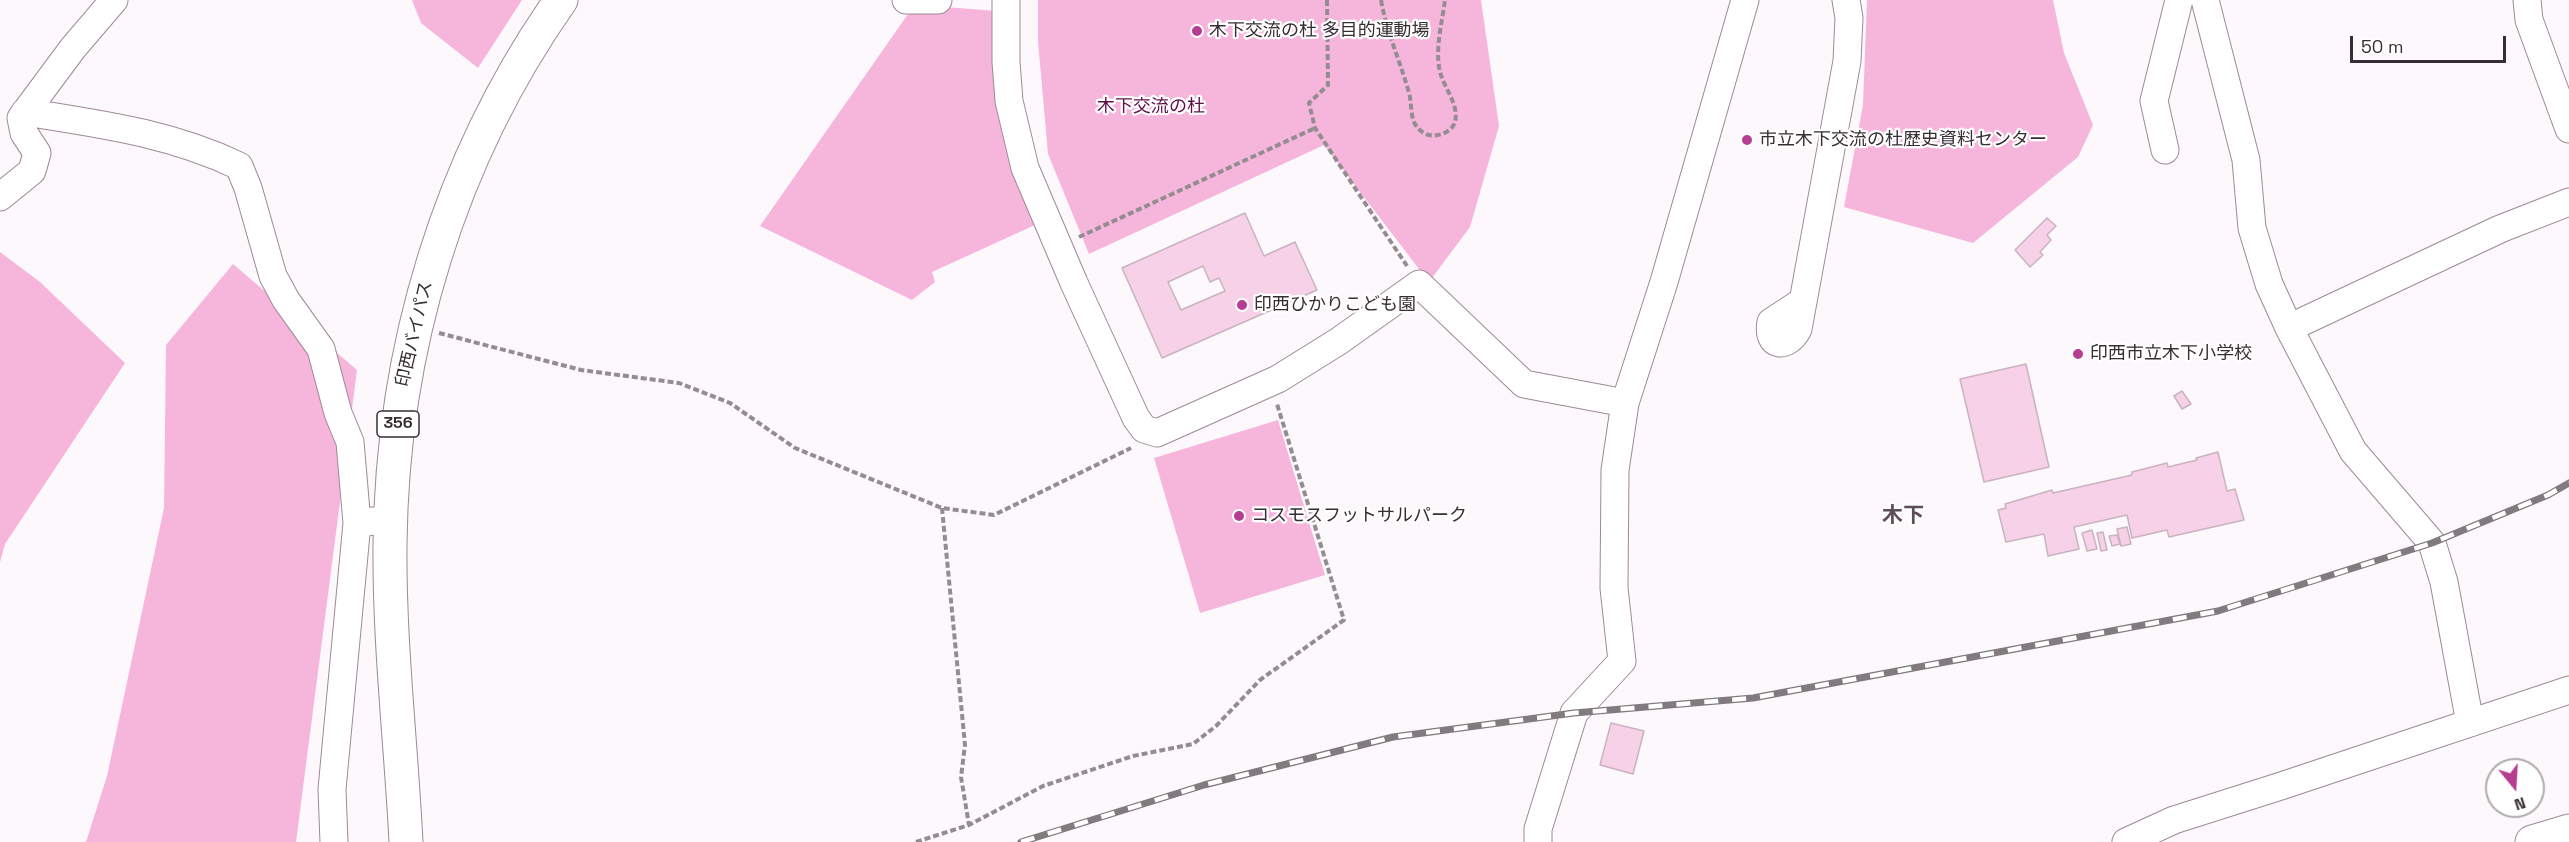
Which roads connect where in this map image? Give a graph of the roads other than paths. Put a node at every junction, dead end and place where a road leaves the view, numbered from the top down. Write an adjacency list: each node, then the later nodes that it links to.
1 (114, 0): 11 (street)
2 (561, 0): 19 (main road, 印西バイパス / 356)
3 (906, 0): 4 (street)
4 (938, 0)
5 (1006, 0): 18 (street)
6 (1745, 0): 18 (street)
7 (1846, 0): 16 (street)
8 (2179, 0): 13 (street)
9 (2205, 0): 17 (street)
10 (2527, 0): 12 (street)
11 (25, 112): 14 (street); 20 (street)
12 (2569, 129)
13 (2165, 150)
14 (0, 197)
15 (2569, 202): 17 (street)
16 (1803, 301)
17 (2289, 328): 22 (street)
18 (1625, 403): 26 (street)
19 (391, 520): 20 (street); 24 (main road, 印西バイパス / 356)
20 (357, 523): 25 (street)
21 (2569, 690): 22 (street)
22 (2470, 723): 27 (street)
23 (2569, 831): 28 (main road)
24 (406, 837)
25 (334, 842)
26 (1538, 842)
27 (2126, 842)
28 (2532, 842)

